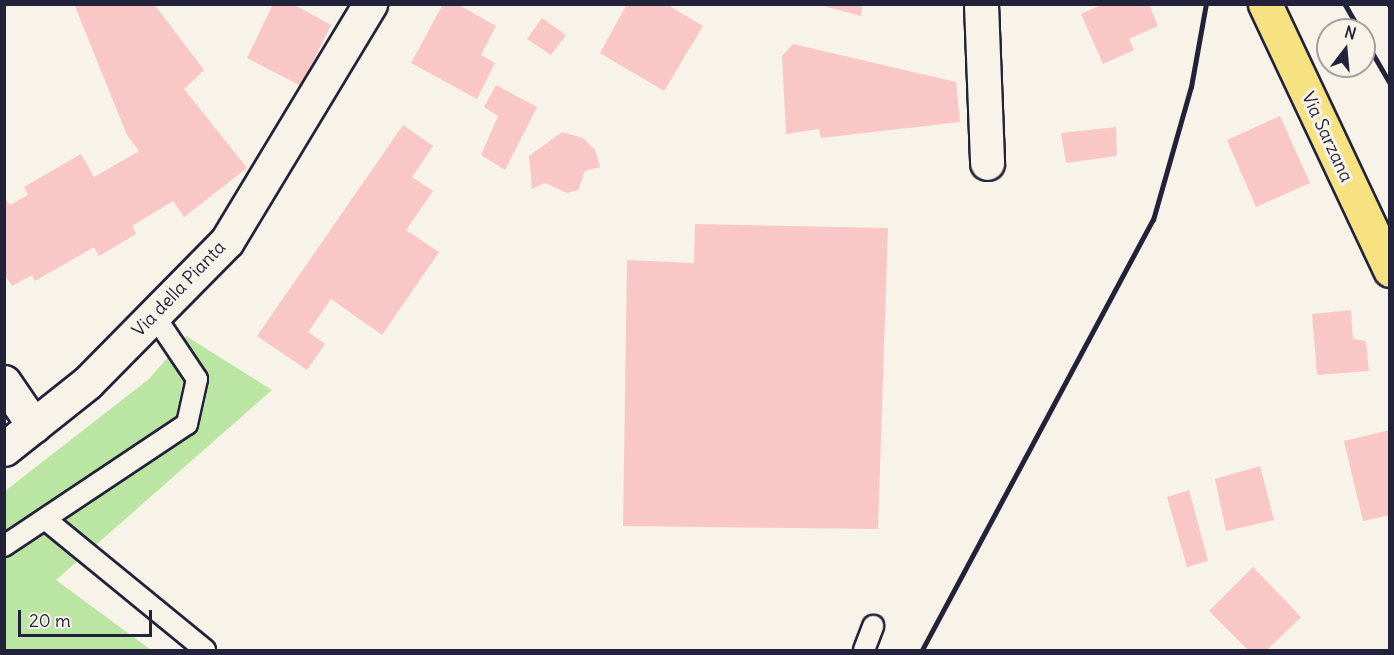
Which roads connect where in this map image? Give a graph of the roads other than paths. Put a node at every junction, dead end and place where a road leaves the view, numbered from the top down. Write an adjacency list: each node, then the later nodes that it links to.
1 (370, 4): 6 (street, Via della Pianta)
2 (981, 4): 4 (street)
3 (1265, 4): 5 (main road, Via Sarzana)
4 (987, 163)
5 (1389, 270)
6 (154, 315): 8 (street, Via della Pianta); 10 (lane)
7 (4, 382): 8 (street)
8 (33, 426): 9 (street, Via della Pianta)
9 (4, 449)
10 (45, 519): 11 (lane); 13 (lane)
11 (4, 546)
12 (873, 626): 14 (lane)
13 (205, 651)
14 (864, 651)

